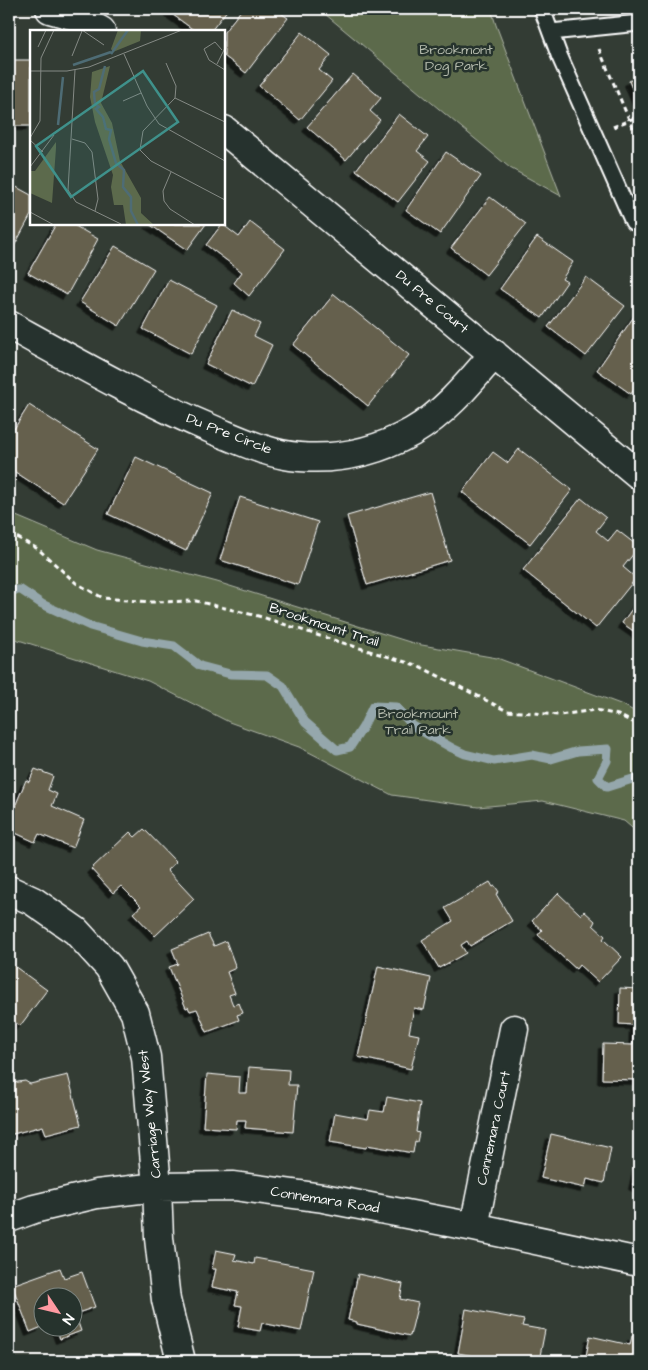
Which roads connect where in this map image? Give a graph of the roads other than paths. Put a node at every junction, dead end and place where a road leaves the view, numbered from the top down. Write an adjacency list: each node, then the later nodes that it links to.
1 (50, 9): 4 (street)
2 (542, 9): 5 (lane)
3 (639, 22): 5 (lane)
4 (99, 30)
5 (551, 32): 7 (lane)
6 (225, 131): 9 (street, Du Pre Court)
7 (633, 222)
8 (9, 325): 9 (street, Du Pre Circle)
9 (494, 354): 10 (street, Du Pre Court)
10 (639, 475)
11 (9, 890): 13 (street, Carriage Way West)
12 (514, 1029): 15 (street, Connemara Court)
13 (157, 1186): 14 (street, Connemara Road); 15 (street, Connemara Road); 17 (street, Carriage Way West)
14 (9, 1218)
15 (474, 1227): 16 (street, Connemara Road)
16 (639, 1262)
17 (181, 1361)

